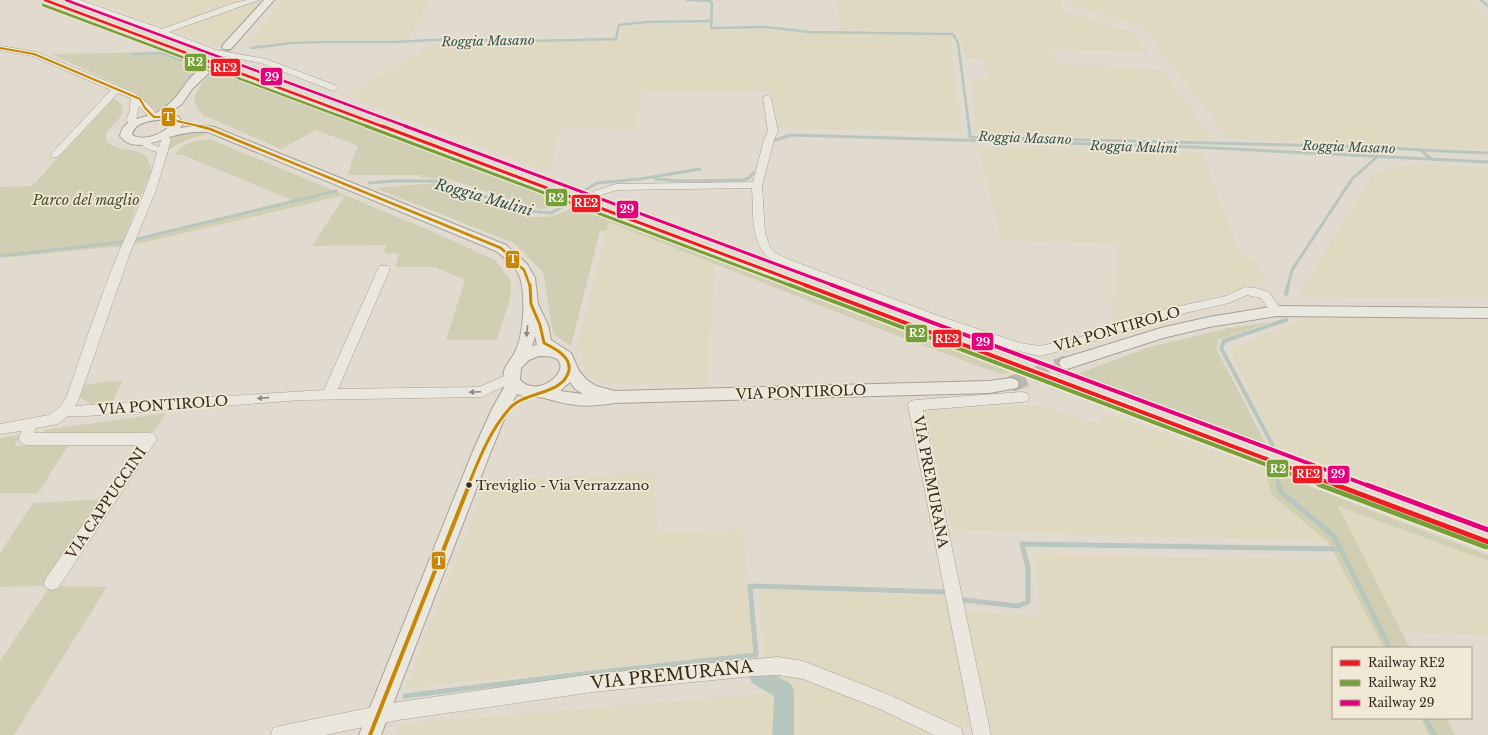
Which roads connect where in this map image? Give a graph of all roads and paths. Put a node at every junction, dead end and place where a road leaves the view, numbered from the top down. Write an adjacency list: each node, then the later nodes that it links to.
1 (73, 0): 4 (street)
2 (255, 0): 4 (street)
3 (269, 0): 5 (street)
4 (162, 32): 8 (street)
5 (227, 47)
6 (0, 48): 9 (street)
7 (204, 72): 12 (street)
8 (334, 88)
9 (116, 90): 10 (street); 20 (street)
10 (136, 98): 13 (street); 15 (street)
11 (767, 98): 21 (street, VIA PONTIROLO)
12 (178, 102): 13 (street); 14 (street)
13 (156, 117): 14 (street); 15 (street)
14 (176, 120): 16 (street); 17 (street)
15 (134, 124): 18 (street)
16 (201, 128): 17 (street); 24 (street)
17 (166, 134): 18 (street); 19 (street)
18 (143, 140): 19 (street)
19 (162, 150): 37 (street)
20 (55, 155)
21 (757, 185): 22 (street); 25 (street, VIA PONTIROLO)
22 (598, 194)
23 (384, 269): 34 (street)
24 (531, 304): 27 (street); 28 (street, one-way to 28)
25 (1276, 311): 26 (street, VIA PONTIROLO); 29 (street, VIA PONTIROLO)
26 (1488, 313)
27 (558, 352): 28 (street); 30 (street)
28 (521, 357): 31 (street)
29 (1067, 363)
30 (570, 369): 33 (street); 35 (street, VIA PONTIROLO)
31 (512, 381): 33 (street); 34 (street, VIA PONTIROLO, one-way to 34); 40 (street)
32 (1011, 384): 35 (street, VIA PONTIROLO)
33 (540, 392): 35 (street, VIA PONTIROLO); 40 (street)
34 (329, 394): 37 (street, VIA PONTIROLO, one-way to 37)
35 (614, 397)
36 (1022, 398): 46 (street, VIA PREMURANA)
37 (65, 411): 38 (street)
38 (30, 424): 39 (street); 41 (street, VIA CAPPUCCINI)
39 (0, 429)
40 (482, 451): 42 (street)
41 (52, 583)
42 (379, 714): 43 (street); 44 (street); 45 (street, VIA PREMURANA)
43 (280, 735)
44 (370, 735)
45 (954, 735)
46 (982, 735)

